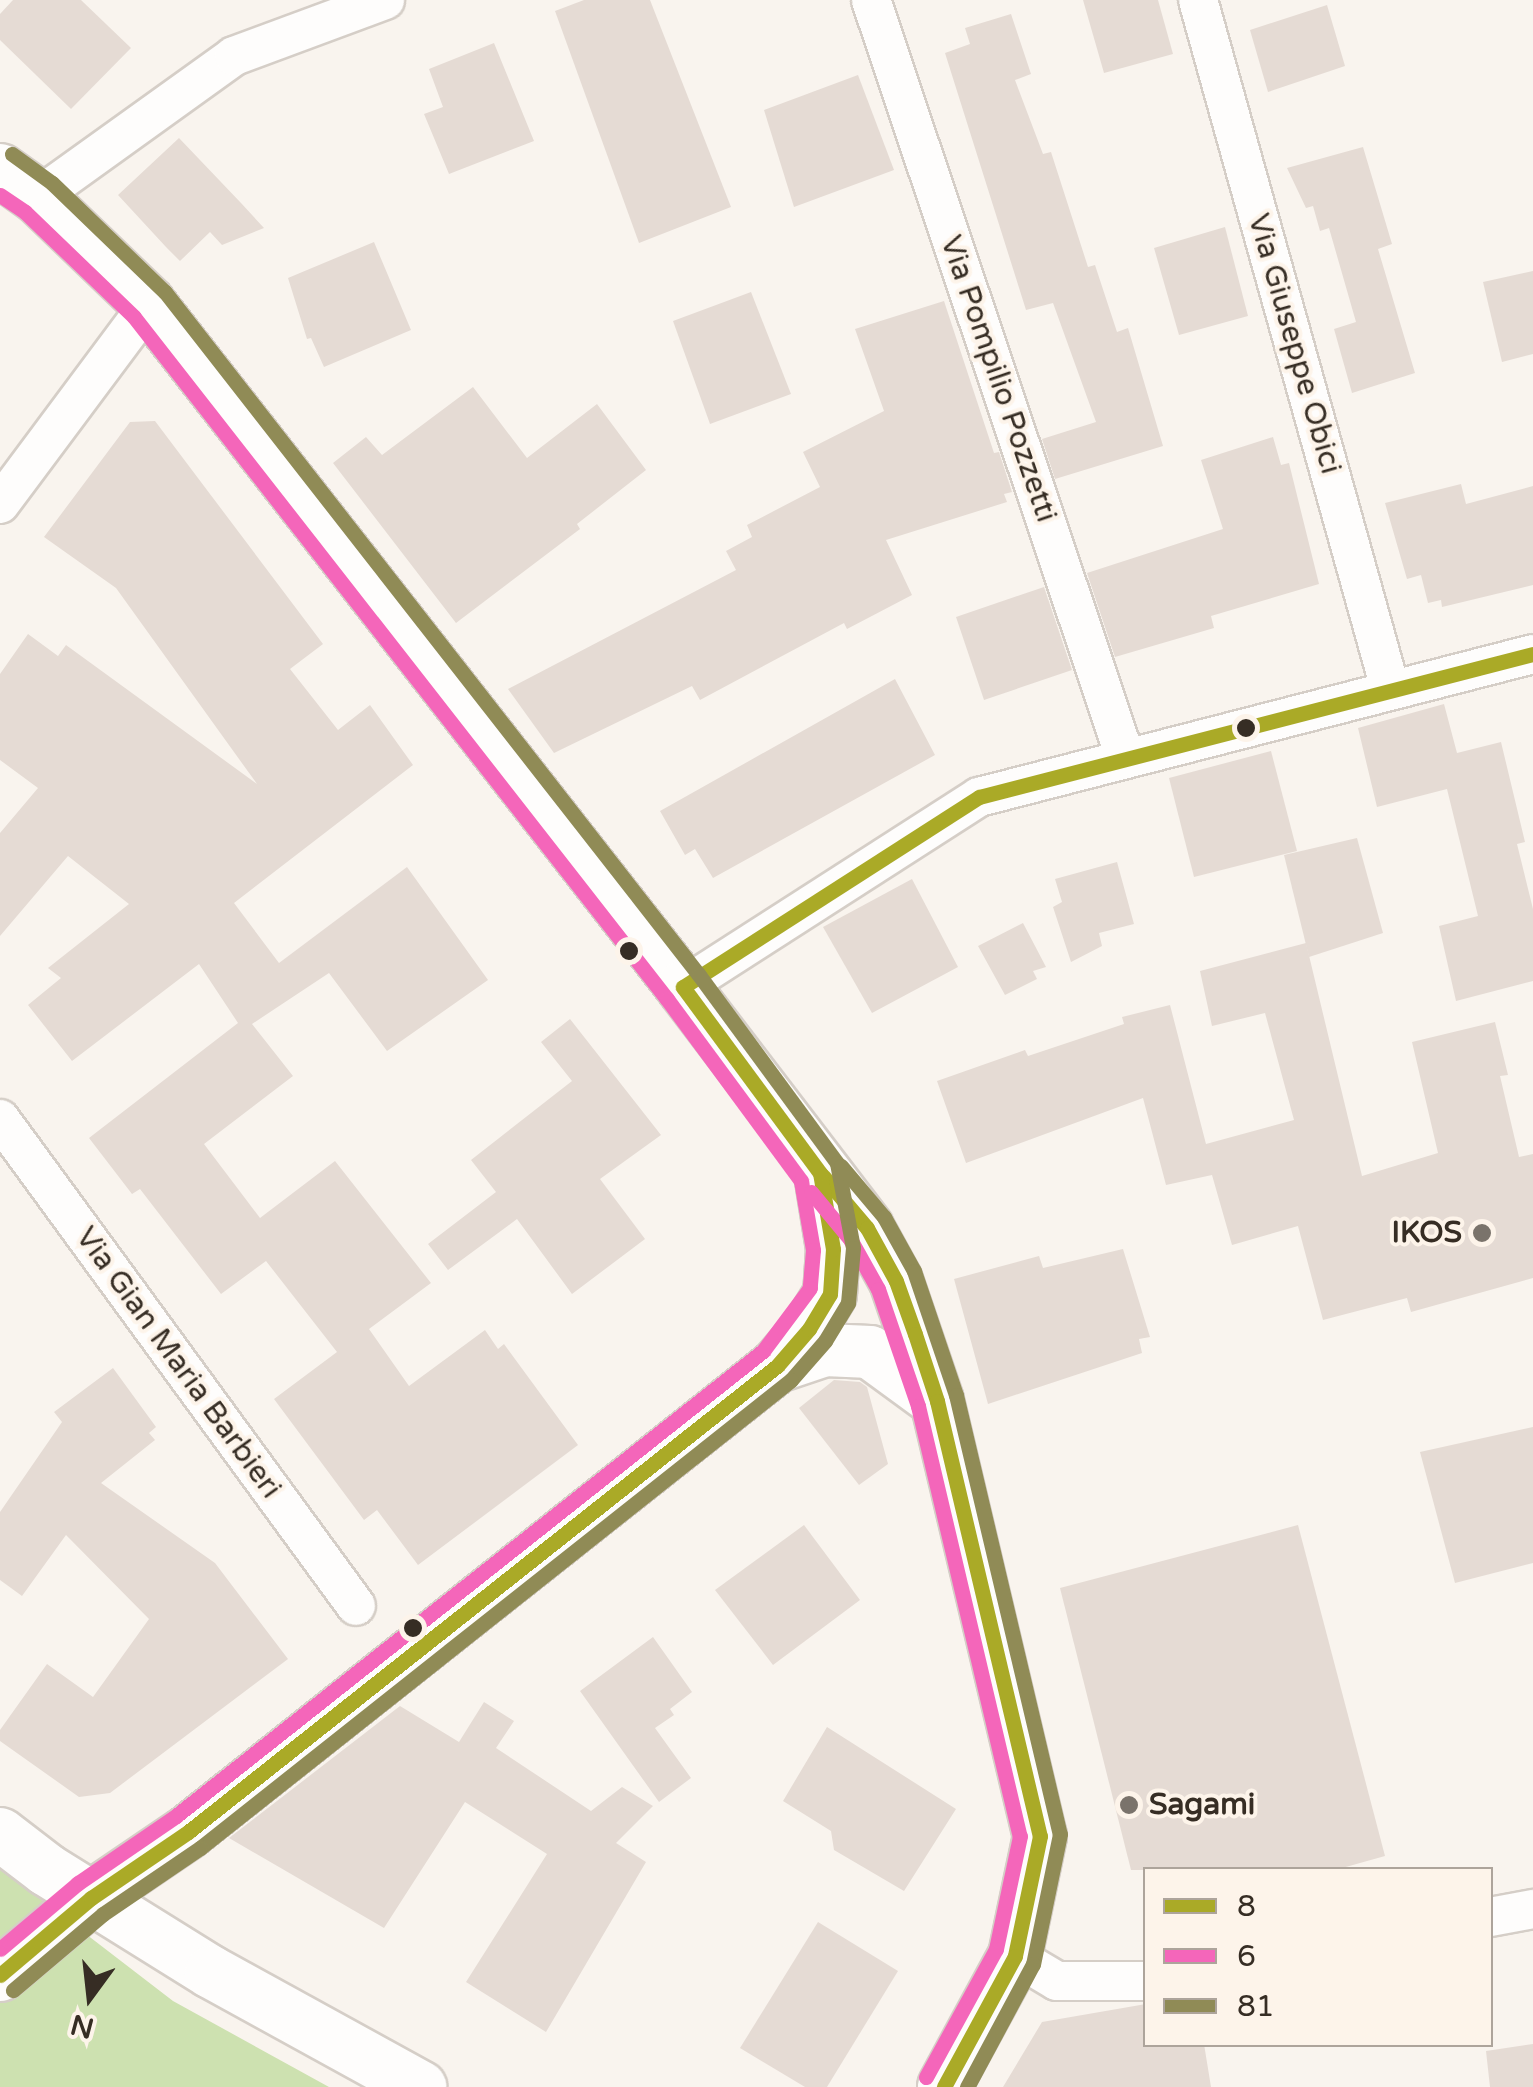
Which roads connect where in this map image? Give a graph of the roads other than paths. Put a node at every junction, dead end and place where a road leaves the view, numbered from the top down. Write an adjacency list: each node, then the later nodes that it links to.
1 (385, 0): 4 (street)
2 (871, 0): 9 (street, Via Pompilio Pozzetti)
3 (1198, 0): 8 (street, Via Giuseppe Obici)
4 (19, 184): 5 (street)
5 (150, 304): 6 (street); 10 (street)
6 (0, 504)
7 (1532, 657): 8 (street)
8 (1390, 688): 9 (street)
9 (1125, 758): 10 (street)
10 (683, 987): 12 (street)
11 (0, 1120): 15 (street, Via Gian Maria Barbieri)
12 (820, 1172): 13 (street); 14 (street)
13 (777, 1366): 14 (street); 17 (street)
14 (937, 1401): 20 (street)
15 (356, 1606)
16 (0, 1834): 17 (street)
17 (91, 1898): 21 (street); 23 (street)
18 (1533, 1909): 19 (street)
19 (1493, 1916)
20 (1015, 1956): 22 (street); 24 (street)
21 (0, 1975)
22 (1143, 1981)
23 (420, 2087)
24 (944, 2087)

